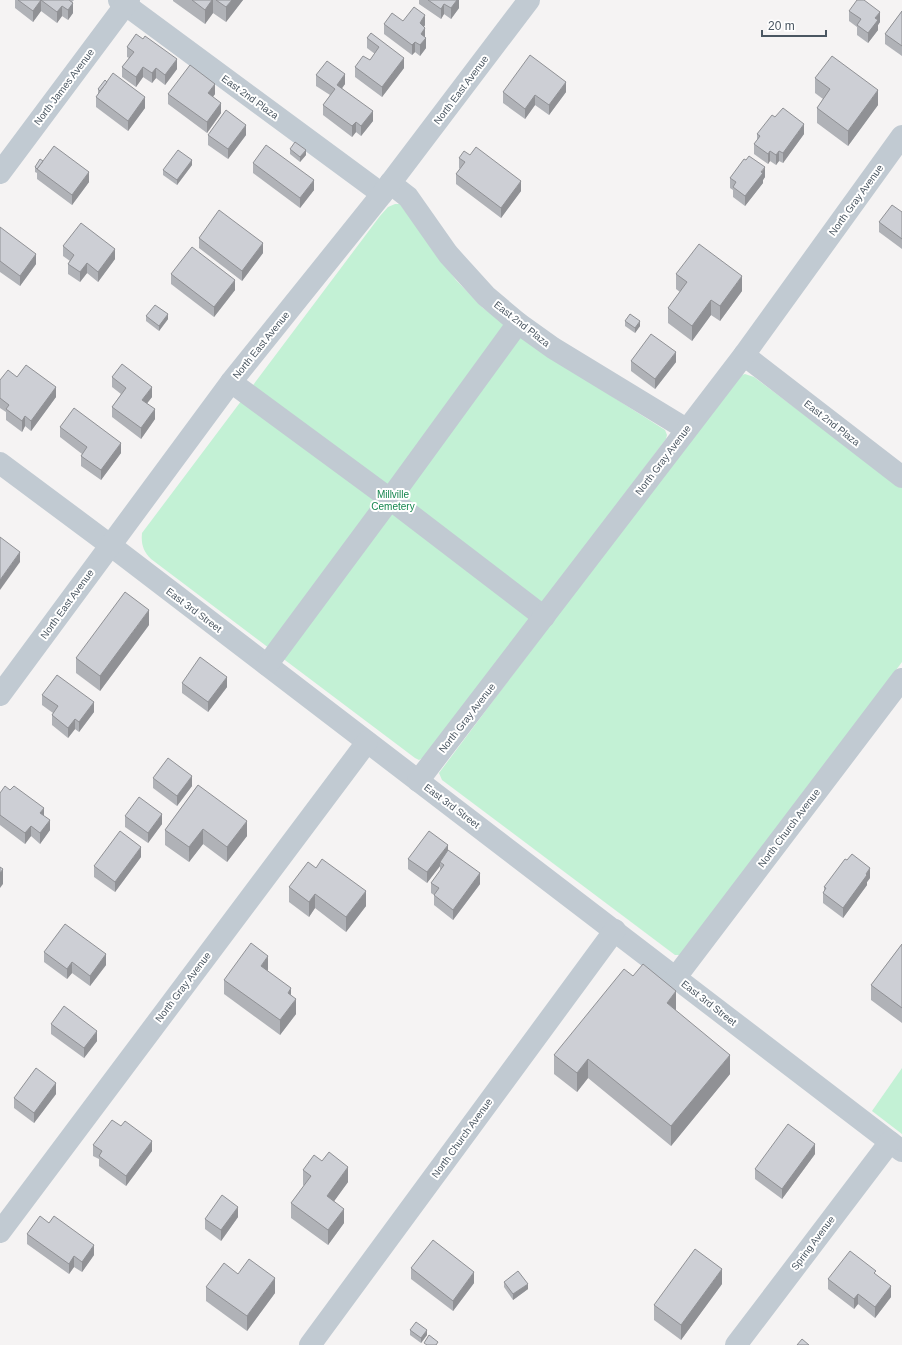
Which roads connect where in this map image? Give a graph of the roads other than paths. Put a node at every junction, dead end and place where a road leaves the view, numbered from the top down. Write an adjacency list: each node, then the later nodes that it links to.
1 (529, 0): 5 (street, North East Avenue)
2 (124, 2): 4 (street, North James Avenue); 5 (street, East 2nd Plaza)
3 (902, 136): 7 (street, North Gray Avenue)
4 (0, 173)
5 (386, 188): 6 (street, East 2nd Plaza); 8 (street, North East Avenue)
6 (518, 323): 9 (street, East 2nd Plaza); 12 (street)
7 (744, 355): 9 (street, North Gray Avenue); 11 (street, East 2nd Plaza)
8 (231, 382): 12 (street); 13 (street, North East Avenue)
9 (686, 429): 14 (street, North Gray Avenue)
10 (0, 463): 13 (street, East 3rd Street)
11 (902, 477)
12 (390, 499): 14 (street); 15 (street)
13 (110, 545): 15 (street, East 3rd Street); 17 (street, North East Avenue)
14 (544, 617): 19 (street, North Gray Avenue)
15 (267, 665): 18 (street, East 3rd Street)
16 (902, 679): 21 (street, North Church Avenue)
17 (0, 695)
18 (367, 742): 19 (street, East 3rd Street); 23 (street, North Gray Avenue)
19 (418, 781): 20 (street, East 3rd Street)
20 (615, 930): 21 (street, East 3rd Street); 24 (street, North Church Avenue)
21 (676, 977): 22 (street, East 3rd Street)
22 (896, 1146): 25 (street, Spring Avenue)
23 (0, 1232)
24 (310, 1345)
25 (736, 1345)

